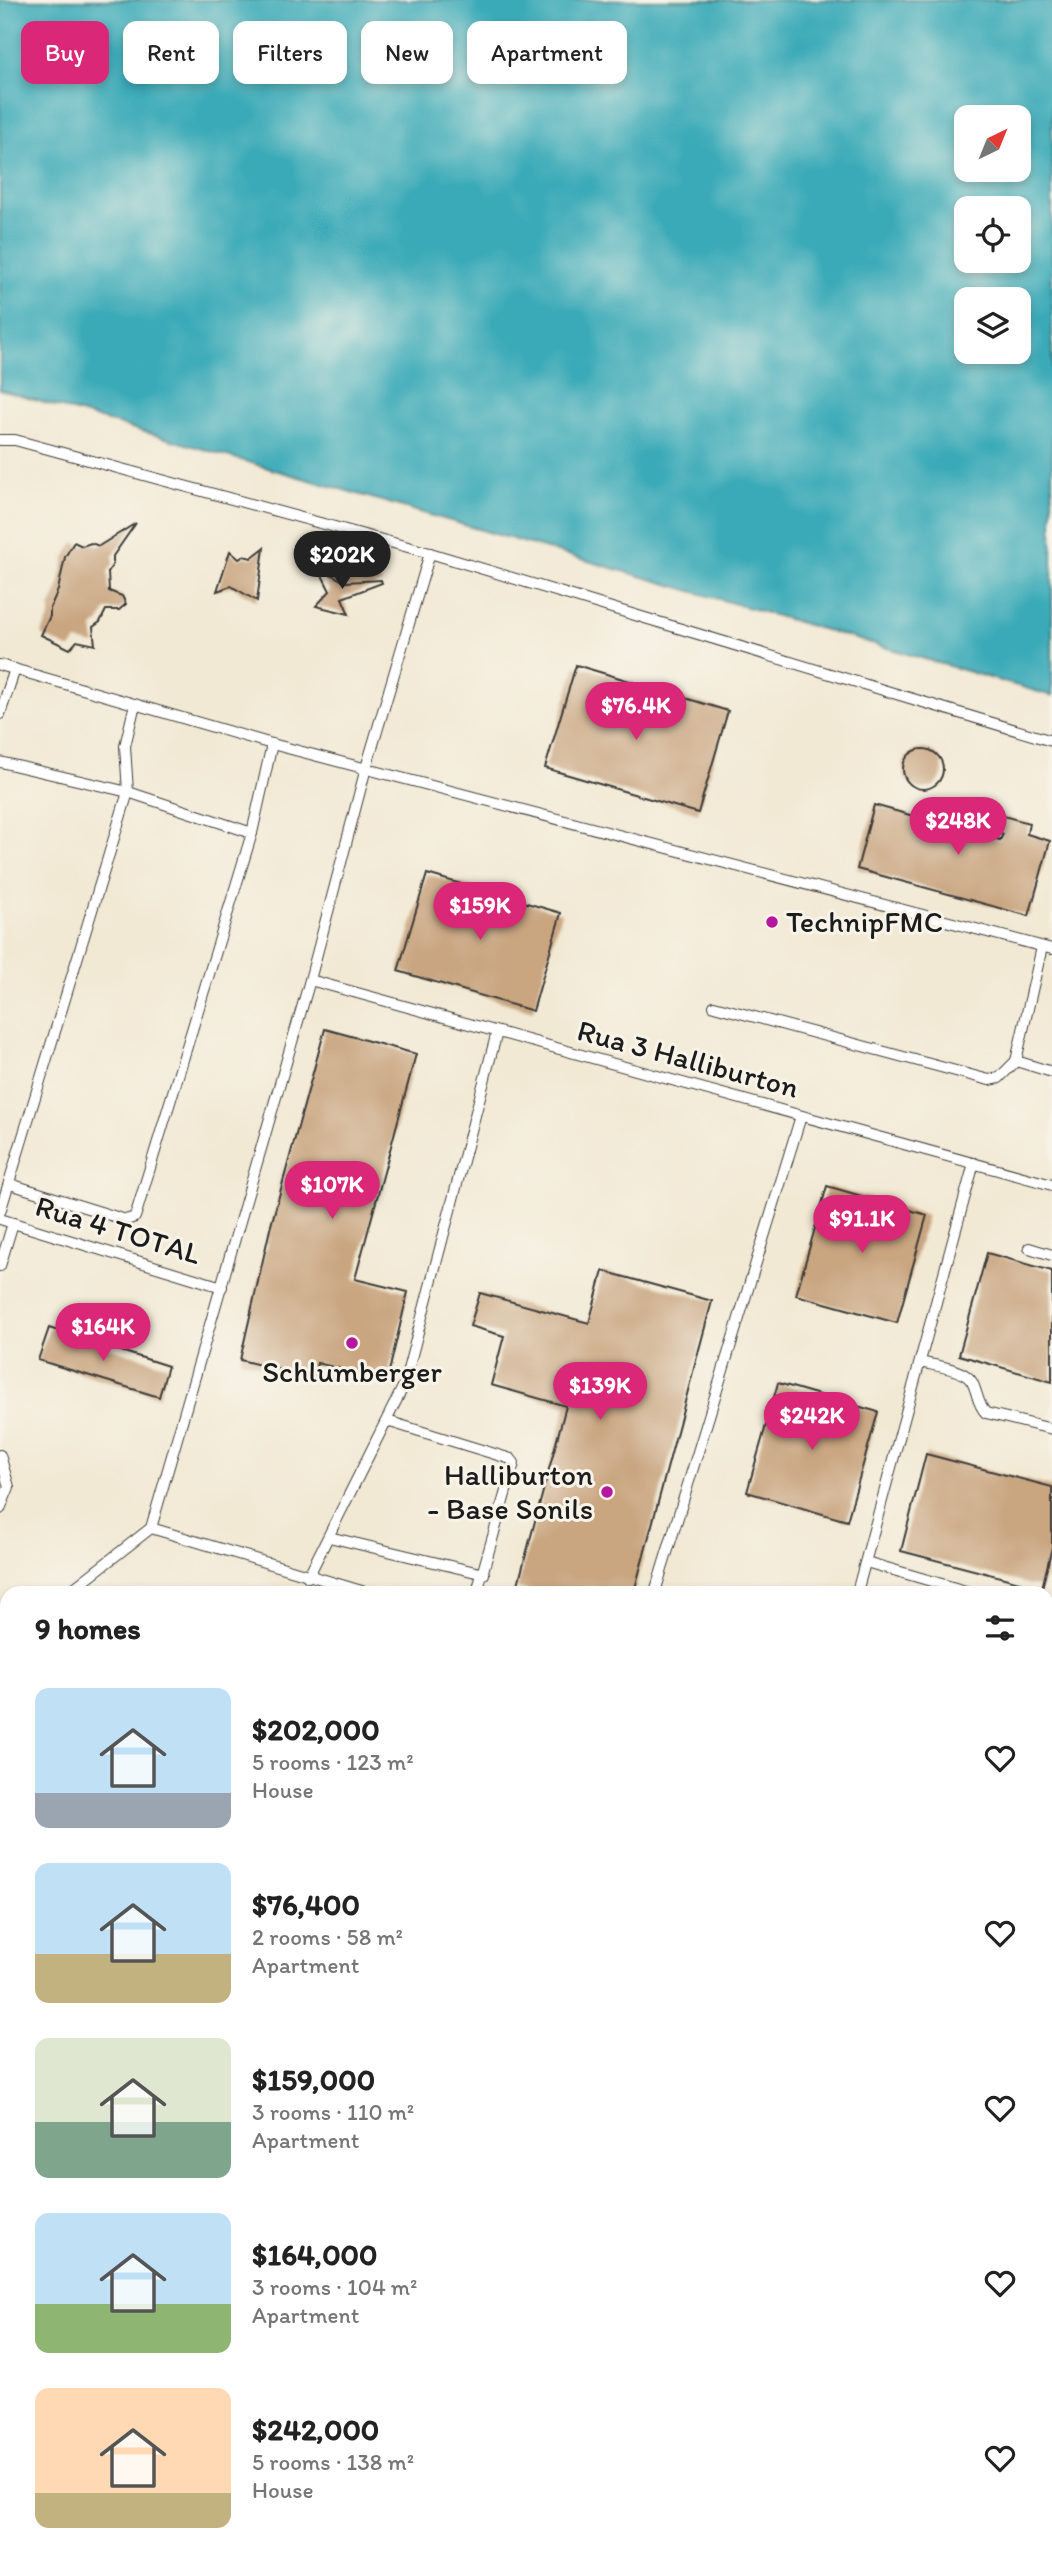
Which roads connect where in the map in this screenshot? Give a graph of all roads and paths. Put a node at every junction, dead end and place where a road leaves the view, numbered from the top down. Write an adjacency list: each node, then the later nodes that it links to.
1 (0, 440): 2 (lane)
2 (430, 553): 7 (lane); 10 (lane)
3 (0, 665): 4 (lane)
4 (15, 669): 5 (lane); 6 (lane)
5 (135, 704): 8 (lane); 11 (lane)
6 (0, 714)
7 (1052, 741)
8 (272, 744): 10 (lane); 12 (lane)
9 (0, 762): 11 (lane)
10 (366, 768): 13 (lane); 14 (lane)
11 (128, 792): 12 (lane); 21 (lane)
12 (253, 833): 21 (lane)
13 (1047, 948): 17 (lane)
14 (310, 981): 16 (lane, Rua 3 Halliburton); 29 (lane)
15 (714, 1006): 17 (lane)
16 (497, 1032): 19 (lane, Rua 3 Halliburton); 31 (lane)
17 (1016, 1061): 18 (lane)
18 (1052, 1072)
19 (801, 1115): 20 (lane, Rua 3 Halliburton); 43 (lane)
20 (974, 1163): 22 (lane, Rua 3 Halliburton); 30 (lane)
21 (10, 1184): 23 (lane)
22 (1052, 1185)
23 (0, 1212)
24 (0, 1219): 25 (lane, Rua 4 TOTAL)
25 (13, 1223): 28 (lane); 29 (lane, Rua 4 TOTAL)
26 (1030, 1248): 27 (lane)
27 (1052, 1255)
28 (0, 1266)
29 (222, 1287): 35 (lane)
30 (920, 1362): 32 (lane); 37 (lane)
31 (387, 1421): 36 (lane); 38 (lane)
32 (1052, 1429)
33 (0, 1455): 34 (lane)
34 (0, 1509)
35 (151, 1528): 39 (lane); 40 (lane)
36 (329, 1537): 38 (lane); 39 (lane)
37 (866, 1562): 44 (lane); 45 (lane)
38 (484, 1574): 42 (lane)
39 (308, 1577): 41 (lane)
40 (77, 1586)
41 (342, 1586)
42 (479, 1586)
43 (657, 1586)
44 (859, 1586)
45 (948, 1586)

